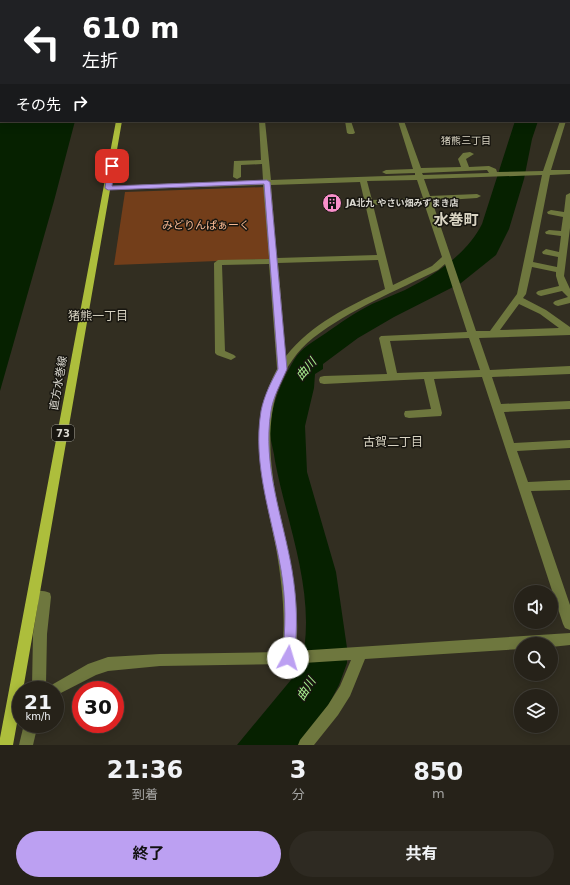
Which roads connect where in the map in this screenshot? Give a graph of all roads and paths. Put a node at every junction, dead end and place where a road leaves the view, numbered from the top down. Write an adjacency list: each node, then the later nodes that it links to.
1 (119, 122): 18 (main road, 直方水巻線 / 73)
2 (262, 122): 8 (street)
3 (348, 122): 6 (street)
4 (401, 122): 11 (street)
5 (563, 122): 12 (street)
6 (351, 133)
7 (470, 154): 9 (street)
8 (265, 162): 14 (street); 16 (street)
9 (466, 169): 11 (street); 13 (street)
10 (570, 172): 12 (street)
11 (419, 174): 13 (street); 16 (street); 17 (street); 21 (street)
12 (546, 174): 13 (street); 32 (street)
13 (494, 175)
14 (237, 177): 15 (street); 16 (street)
15 (220, 178)
16 (267, 179): 17 (street); 18 (street); 31 (street)
17 (363, 179): 22 (street)
18 (108, 188): 57 (main road, 直方水巻線 / 73)
19 (570, 195): 23 (street)
20 (477, 196): 21 (street)
21 (428, 200): 22 (street); 30 (street)
22 (368, 203): 29 (street)
23 (568, 210): 24 (street); 26 (street)
24 (551, 212)
25 (549, 232): 26 (street)
26 (565, 234): 28 (street)
27 (546, 252): 28 (street)
28 (563, 255): 33 (street)
29 (382, 257): 31 (street); 35 (street)
30 (447, 259): 35 (street); 42 (street)
31 (274, 262): 43 (street); 44 (street)
32 (528, 264): 33 (street); 37 (street)
33 (561, 270): 36 (street)
34 (544, 283): 36 (street)
35 (390, 291): 44 (street)
36 (567, 291)
37 (517, 299): 40 (street); 41 (street)
38 (570, 300): 39 (street)
39 (558, 303)
40 (570, 331): 41 (street)
41 (495, 333): 42 (street)
42 (472, 334): 46 (street); 48 (street)
43 (231, 357)
44 (282, 369): 61 (street)
45 (570, 370): 46 (street)
46 (485, 373): 47 (street); 51 (street)
47 (428, 375): 48 (street); 52 (street)
48 (394, 377): 49 (street)
49 (324, 380)
50 (570, 405): 51 (street)
51 (498, 408): 54 (street)
52 (409, 414)
53 (570, 444): 54 (street)
54 (510, 447): 56 (street)
55 (570, 485): 56 (street)
56 (524, 487): 58 (street)
57 (34, 597): 62 (street); 65 (main road, 直方水巻線 / 73)
58 (570, 624)
59 (570, 639): 60 (street)
60 (356, 653): 61 (street); 67 (street)
61 (288, 658): 63 (street)
62 (39, 681)
63 (64, 684)
64 (29, 733): 66 (street)
65 (6, 745)
66 (26, 745)
67 (305, 745)

